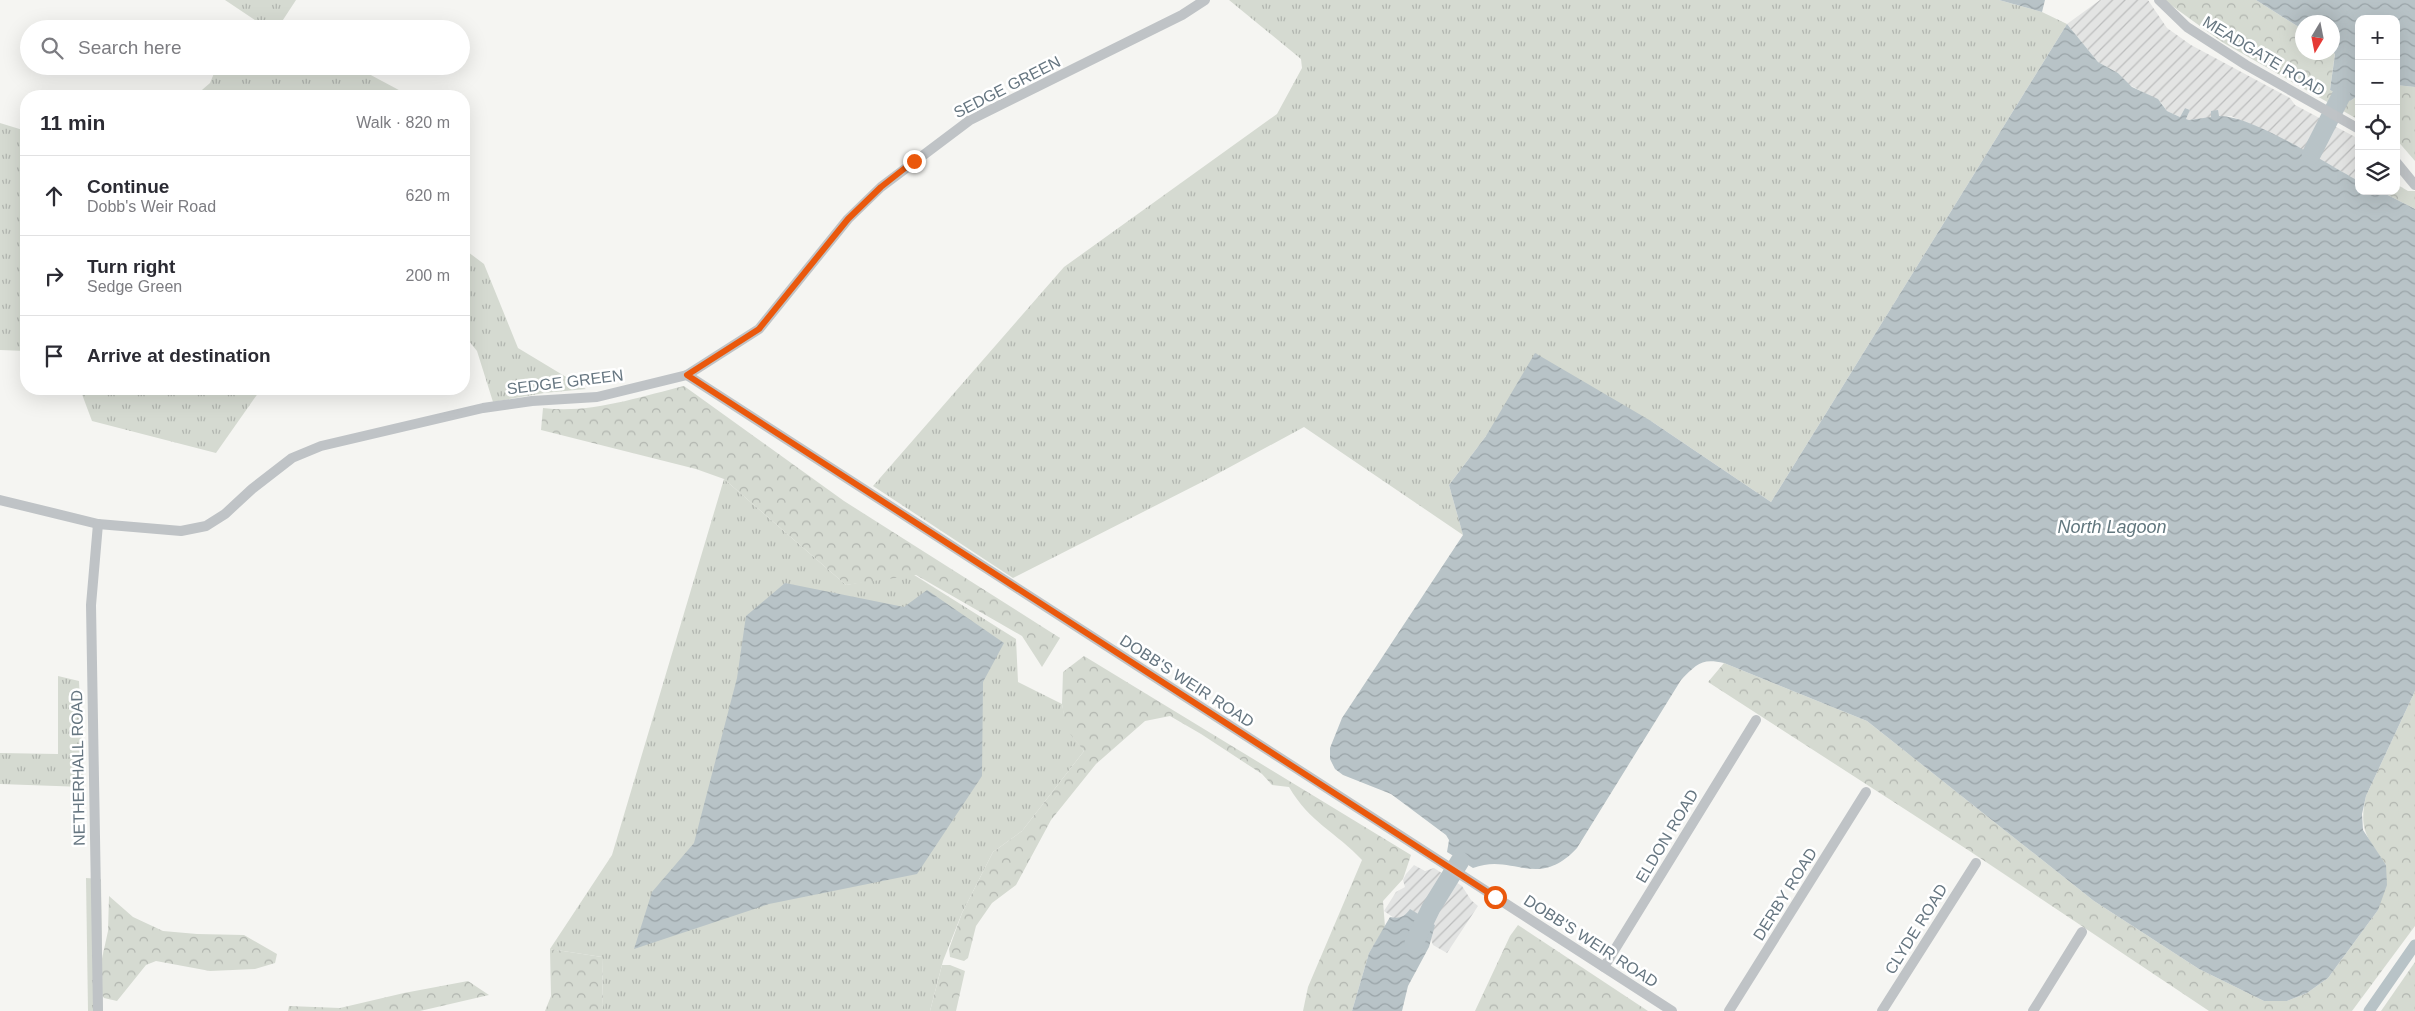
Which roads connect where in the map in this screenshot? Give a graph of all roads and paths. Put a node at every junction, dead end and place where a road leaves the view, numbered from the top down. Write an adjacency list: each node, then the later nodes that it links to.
1 (1204, 0): 6 (street, SEDGE GREEN)
2 (2159, 0): 3 (street, MEADGATE ROAD)
3 (2355, 127)
4 (2400, 167): 5 (street)
5 (2415, 186)
6 (687, 375): 8 (street, SEDGE GREEN); 13 (street, DOBB'S WEIR ROAD)
7 (0, 500): 8 (street, SEDGE GREEN)
8 (98, 524): 14 (street, NETHERHALL ROAD)
9 (1756, 720): 13 (street, ELDON ROAD)
10 (1866, 792): 16 (street, DERBY ROAD)
11 (1976, 863): 17 (street, CLYDE ROAD)
12 (2082, 932): 18 (street)
13 (1604, 968): 15 (street, DOBB'S WEIR ROAD)
14 (98, 1011)
15 (1672, 1011)
16 (1729, 1011)
17 (1882, 1011)
18 (2033, 1011)

